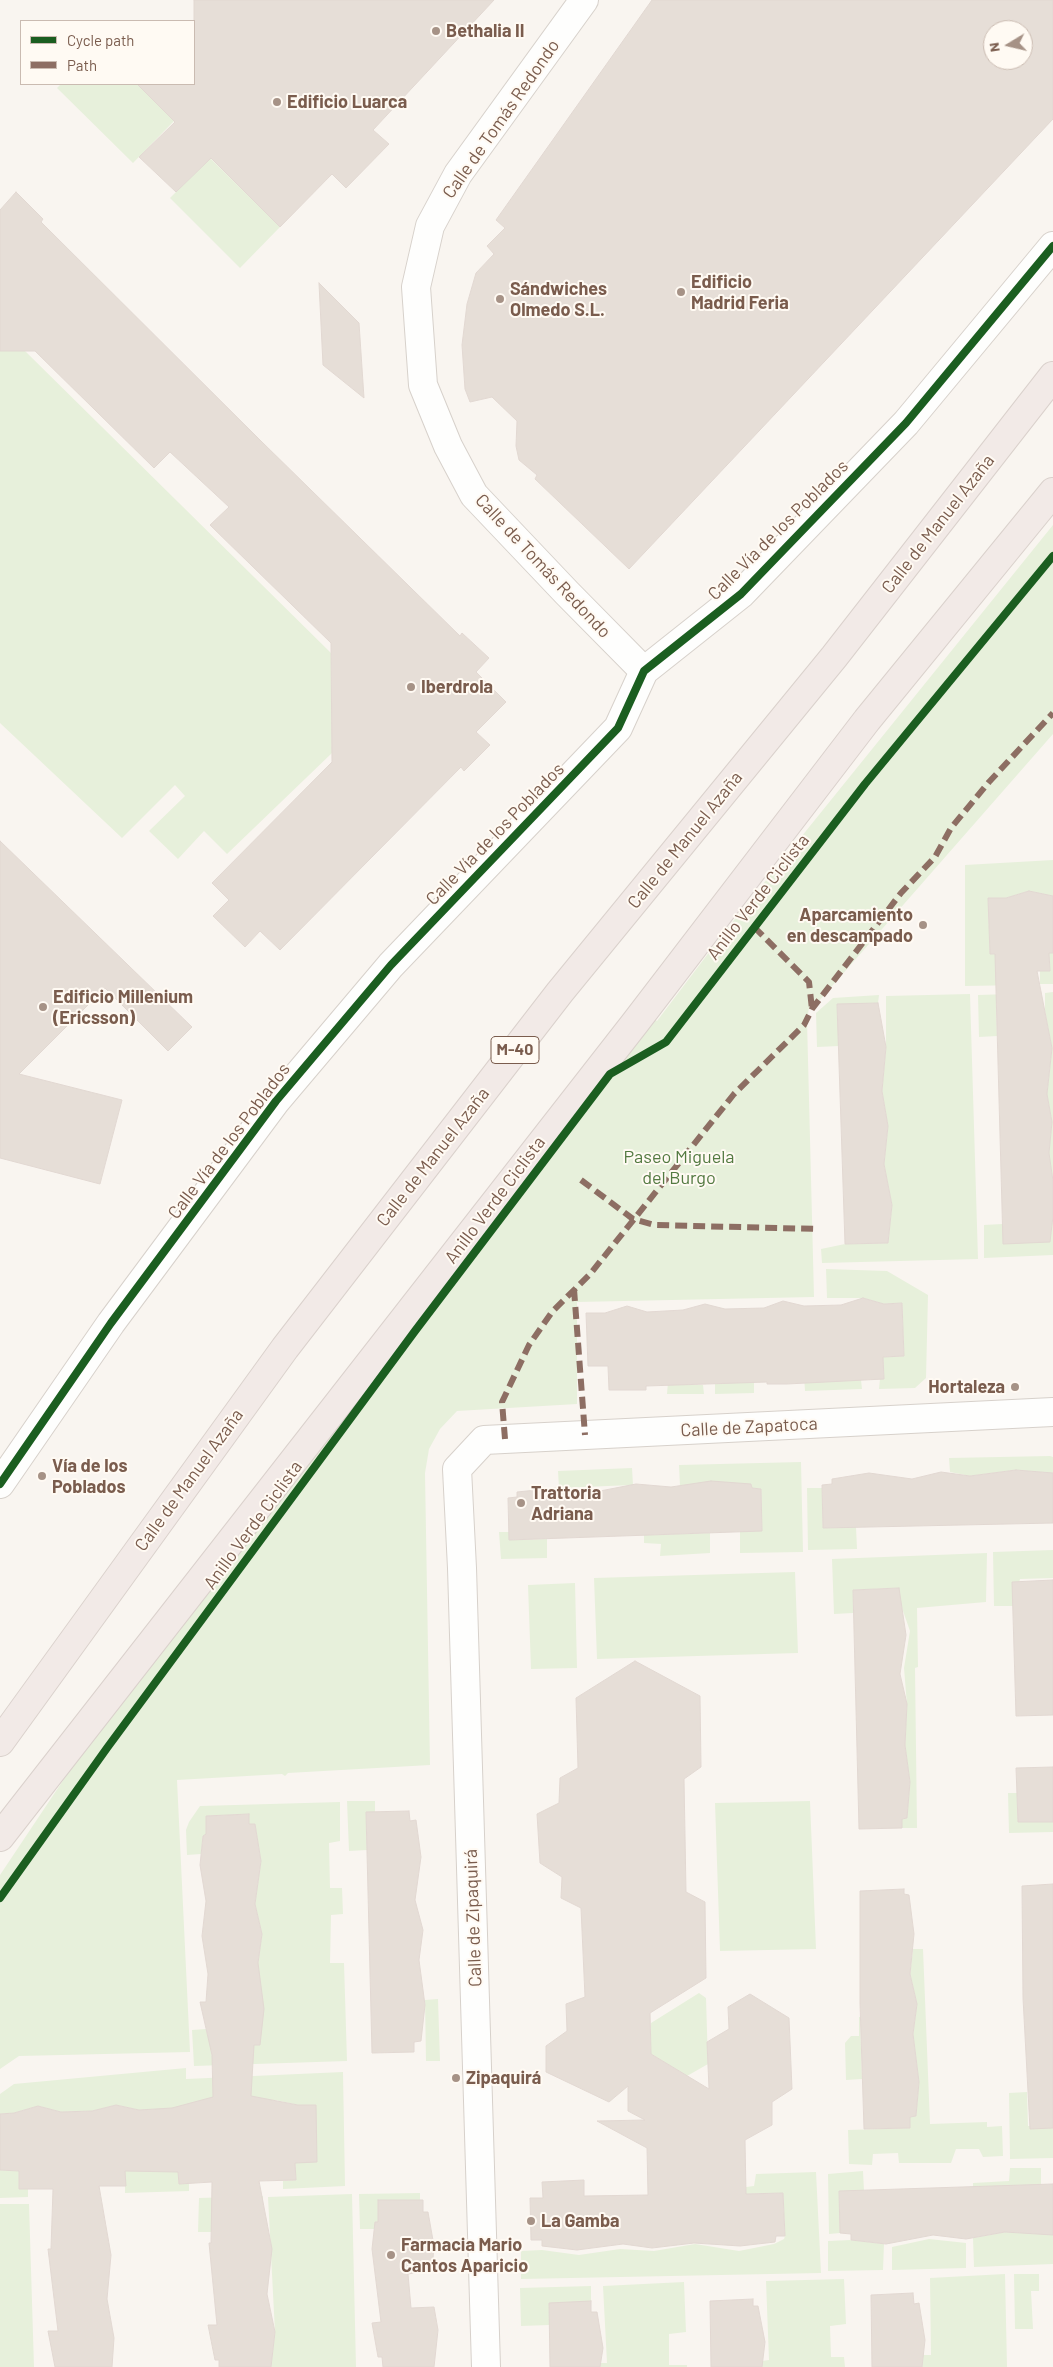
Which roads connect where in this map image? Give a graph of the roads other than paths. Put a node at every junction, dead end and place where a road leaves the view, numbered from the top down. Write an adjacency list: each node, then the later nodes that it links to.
1 (584, 0): 5 (street, Calle de Tomás Redondo)
2 (1053, 246): 5 (street, Calle Vía de los Poblados)
3 (1053, 376): 9 (highway, Calle de Manuel Azaña / M-40)
4 (1053, 492): 10 (highway)
5 (644, 671): 8 (street, Calle Vía de los Poblados)
6 (1053, 1412): 7 (street, Calle de Zapatoca)
7 (457, 1469): 11 (street, Calle de Zipaquirá)
8 (0, 1484)
9 (0, 1742)
10 (0, 1837)
11 (486, 2367)

